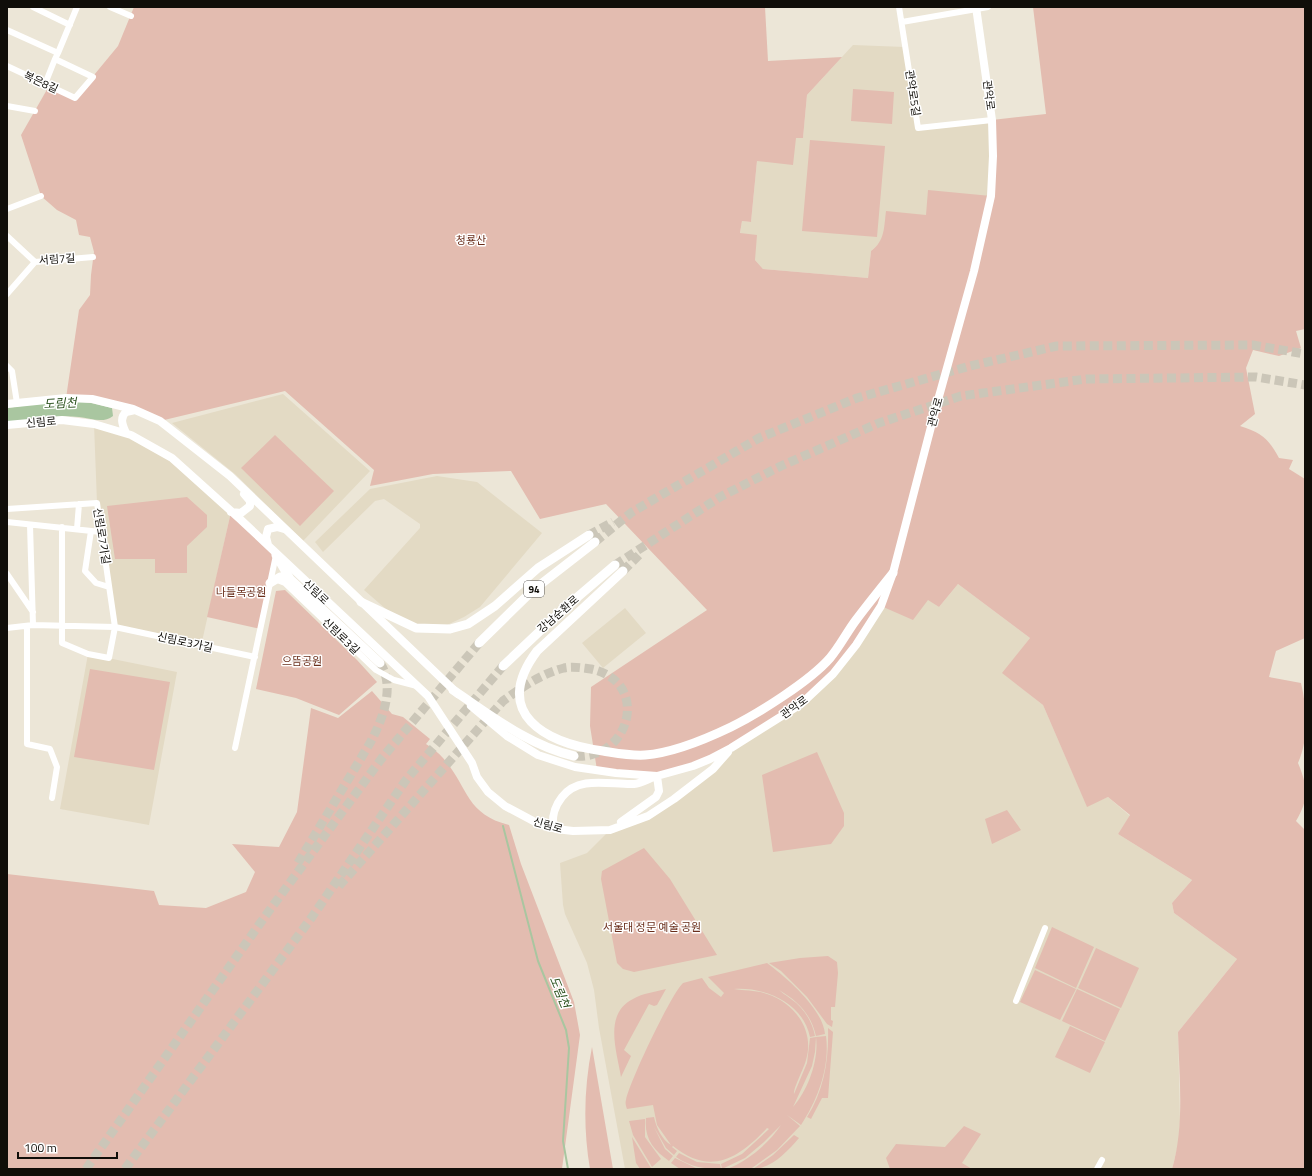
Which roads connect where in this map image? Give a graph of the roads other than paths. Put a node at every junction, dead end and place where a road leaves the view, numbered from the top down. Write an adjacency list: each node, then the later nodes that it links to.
1 (33, 7): 9 (street)
2 (77, 7): 9 (street)
3 (110, 7): 7 (street)
4 (899, 7): 8 (street, 관악로5길)
5 (988, 7): 6 (street)
6 (977, 8): 8 (street); 16 (main road, 관악로)
7 (130, 16)
8 (902, 22): 16 (street, 관악로5길)
9 (70, 25): 11 (street)
10 (7, 30): 11 (street)
11 (56, 56): 13 (street); 13 (street, 복은8길)
12 (7, 66): 13 (street, 복은8길)
13 (45, 84)
14 (7, 106): 15 (street)
15 (35, 112)
16 (992, 120): 42 (main road, 관악로)
17 (41, 196): 18 (street)
18 (7, 209)
19 (7, 236): 21 (street, 서림7길)
20 (92, 257): 21 (street, 서림7길)
21 (35, 262): 22 (street)
22 (7, 294)
23 (7, 366): 24 (street)
24 (17, 403): 25 (main road, 신림로); 26 (main road, 신림로)
25 (7, 404)
26 (136, 410): 28 (main road); 29 (main road, 신림로)
27 (7, 425): 28 (main road, 신림로)
28 (126, 434): 32 (main road, 신림로)
29 (238, 484): 32 (main road); 38 (main road, 신림로)
30 (79, 504): 31 (street, 신림로7가길); 36 (street, 신림로7가길); 39 (street, 신림로7가길)
31 (7, 509)
32 (231, 512): 40 (main road, 신림로)
33 (7, 522): 34 (street)
34 (30, 525): 35 (street); 48 (street)
35 (62, 528): 36 (street); 50 (street)
36 (77, 529): 37 (street)
37 (91, 531): 39 (street); 46 (street, 신림로7가길)
38 (287, 531): 40 (main road); 47 (main road, 신림로)
39 (101, 532): 46 (street, 신림로7가길)
40 (268, 545): 41 (main road, 신림로)
41 (276, 555): 44 (highway); 45 (street); 57 (main road, 신림로)
42 (893, 573): 56 (highway, 강남순환로); 60 (main road, 관악로)
43 (7, 574): 48 (street)
44 (290, 579): 45 (highway); 55 (highway)
45 (270, 583): 54 (street); 57 (street, 신림로3길)
46 (109, 587): 51 (street, 신림로7가길)
47 (361, 602): 53 (highway, 94); 58 (main road, 신림로)
48 (33, 613): 49 (street)
49 (30, 625): 50 (street, 신림로3가길); 52 (street, 신림로3가길); 64 (street)
50 (62, 625): 51 (street, 신림로3가길); 51 (street)
51 (115, 627): 54 (street, 신림로3가길)
52 (7, 628)
53 (480, 643)
54 (254, 657): 59 (street)
55 (380, 664)
56 (503, 666)
57 (417, 686): 65 (main road, 신림로)
58 (453, 690): 61 (highway); 62 (main road, 신림로)
59 (235, 748)
60 (731, 748): 63 (main road, 관악로); 66 (main road, 관악로)
61 (574, 756)
62 (575, 767): 63 (main road, 관악로)
63 (657, 776): 65 (main road); 66 (main road)
64 (52, 798)
65 (553, 828): 67 (main road, 신림로)
66 (610, 830): 67 (main road, 관악로)
67 (581, 832)
68 (1045, 928): 69 (street)
69 (1016, 1001)
70 (1102, 1160): 71 (street)
71 (1097, 1169)

